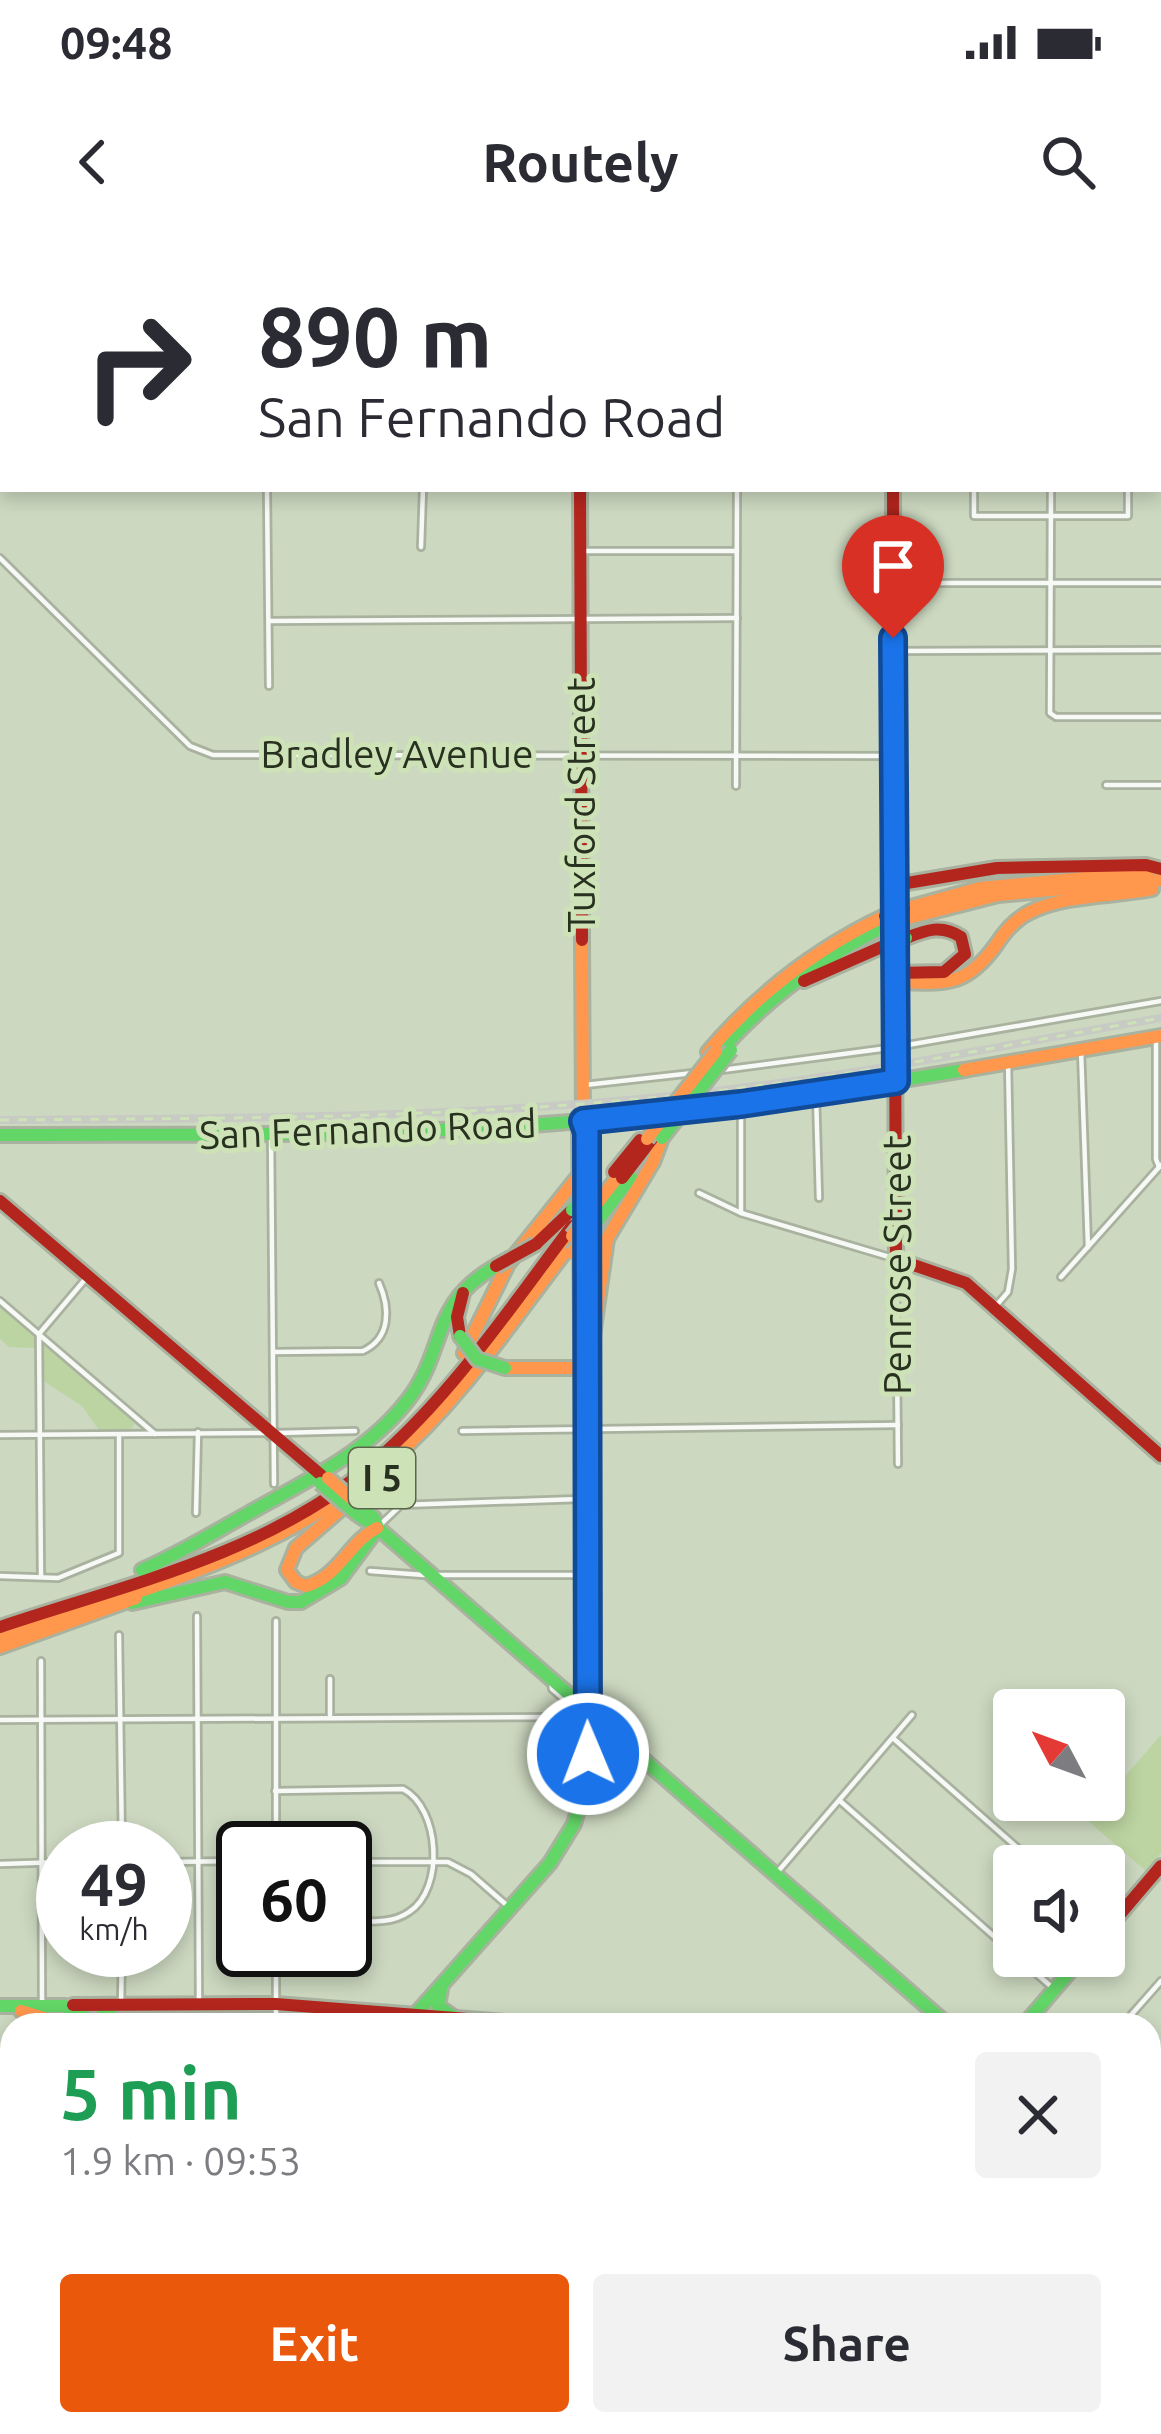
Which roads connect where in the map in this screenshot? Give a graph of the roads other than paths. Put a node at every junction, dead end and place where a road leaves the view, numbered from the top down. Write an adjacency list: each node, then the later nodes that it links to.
1 (267, 492): 19 (street)
2 (423, 492): 10 (street)
3 (580, 492): 11 (main road, Tuxford Street)
4 (737, 492): 12 (street)
5 (892, 492): 14 (main road, Penrose Street)
6 (974, 492): 9 (street)
7 (1051, 492): 9 (street)
8 (1128, 492): 9 (street)
9 (1051, 516): 16 (street)
10 (421, 547)
11 (580, 551): 12 (street); 18 (main road, Tuxford Street)
12 (737, 551): 17 (street)
13 (0, 559): 25 (street, Bradley Avenue)
14 (893, 583): 16 (street); 22 (main road, Penrose Street)
15 (1161, 583): 16 (street)
16 (1049, 584): 20 (street)
17 (737, 618): 18 (street); 26 (street)
18 (580, 619): 19 (street); 25 (main road, Tuxford Street)
19 (269, 621): 23 (street)
20 (1050, 650): 21 (street); 22 (street); 24 (street)
21 (1161, 650)
22 (893, 651): 27 (main road, Penrose Street)
23 (269, 686)
24 (1161, 717)
25 (580, 753): 26 (street, Bradley Avenue); 43 (main road, Tuxford Street)
26 (737, 754): 27 (street, Bradley Avenue); 30 (street)
27 (894, 756): 32 (main road, Penrose Street)
28 (1106, 785): 29 (street)
29 (1161, 785)
30 (736, 787)
31 (1159, 879): 32 (main road); 33 (main road, I 5); 35 (main road)
32 (895, 885): 35 (main road, Penrose Street)
33 (904, 922): 34 (main road, I 5, bridge); 35 (main road)
34 (885, 929): 40 (main road, I 5); 40 (main road, I 5)
35 (896, 978): 38 (main road, Penrose Street)
36 (1161, 1001): 38 (street, San Fernando Road)
37 (1159, 1037): 39 (main road, San Fernando Road); 50 (street)
38 (896, 1047): 42 (main road, Penrose Street); 43 (street, San Fernando Road)
39 (1082, 1050): 41 (main road, San Fernando Road); 58 (street)
40 (719, 1051): 49 (main road, I 5, bridge); 49 (main road, I 5, bridge)
41 (1008, 1062): 42 (main road, San Fernando Road); 65 (street)
42 (896, 1081): 44 (main road, San Fernando Road); 59 (main road, Penrose Street)
43 (582, 1085): 46 (main road, Tuxford Street)
44 (816, 1094): 45 (main road, San Fernando Road); 53 (street)
45 (741, 1104): 46 (main road, San Fernando Road); 56 (street)
46 (583, 1121): 47 (main road, San Fernando Road); 51 (main road, Tuxford Street); 67 (main road, Tuxford Street)
47 (271, 1134): 48 (main road, San Fernando Road); 69 (street)
48 (0, 1135)
49 (647, 1141): 55 (main road, I 5); 55 (main road, I 5); 70 (main road)
50 (1160, 1166): 58 (street)
51 (580, 1174): 66 (main road, Tuxford Street); 82 (main road)
52 (699, 1193): 56 (street)
53 (819, 1198)
54 (0, 1201): 61 (main road)
55 (595, 1204): 57 (main road, I 5, bridge); 57 (main road, I 5, bridge); 60 (main road, bridge)
56 (741, 1213): 59 (street)
57 (572, 1239): 82 (main road, I 5); 87 (main road, I 5); 99 (main road)
58 (1088, 1247): 62 (street)
59 (896, 1259): 65 (main road); 71 (street, Penrose Street)
60 (496, 1266): 70 (main road, bridge); 84 (main road)
61 (88, 1276): 68 (street); 76 (main road)
62 (1061, 1277)
63 (379, 1282): 69 (street)
64 (0, 1300): 68 (street)
65 (995, 1307): 81 (main road)
66 (580, 1310): 67 (main road); 70 (main road, Tuxford Street)
67 (589, 1328): 70 (main road, Tuxford Street)
68 (39, 1334): 77 (street); 79 (street)
69 (273, 1352): 76 (street)
70 (585, 1366): 72 (main road, Tuxford Street)
71 (898, 1425): 72 (street); 83 (street, Penrose Street)
72 (585, 1428): 74 (street); 86 (main road, Tuxford Street)
73 (355, 1431): 76 (street)
74 (462, 1431)
75 (198, 1432): 76 (street); 77 (street); 88 (street)
76 (272, 1433): 84 (main road); 85 (street)
77 (154, 1434): 80 (street)
78 (0, 1435): 79 (street)
79 (40, 1435): 80 (street); 94 (street)
80 (119, 1436): 94 (street)
81 (1161, 1456)
82 (377, 1460): 95 (main road, I 5)
83 (898, 1464)
84 (322, 1478): 89 (main road, bridge); 95 (main road)
85 (274, 1484)
86 (586, 1499): 89 (street); 92 (main road, Tuxford Street)
87 (349, 1502): 89 (main road); 96 (main road, I 5)
88 (196, 1513)
89 (378, 1528): 91 (main road); 96 (main road)
90 (370, 1570): 91 (street)
91 (432, 1575): 92 (street); 103 (main road)
92 (586, 1575): 105 (main road, Tuxford Street)
93 (0, 1576): 94 (street)
94 (41, 1576)
95 (103, 1591): 99 (main road, I 5)
96 (118, 1606): 101 (main road, I 5)
97 (197, 1616): 111 (street)
98 (276, 1621): 108 (street)
99 (0, 1632)
100 (119, 1635): 110 (street)
101 (0, 1647)
102 (41, 1660): 113 (street)
103 (550, 1678): 105 (main road); 107 (street)
104 (330, 1679): 109 (street)
105 (587, 1710): 114 (main road, Tuxford Street); 130 (main road)
106 (912, 1715): 115 (street)
107 (557, 1717): 109 (street); 114 (street)
108 (274, 1718): 109 (street); 111 (street); 116 (street)
109 (330, 1718)
110 (120, 1719): 111 (street); 113 (street); 119 (street)
111 (198, 1719): 123 (street)
112 (0, 1720): 113 (street)
113 (42, 1720): 118 (street)
114 (587, 1733): 132 (main road, Tuxford Street)
115 (893, 1739): 117 (street); 121 (street)
116 (275, 1791): 120 (street); 127 (street)
117 (840, 1801): 130 (street); 134 (street)
118 (43, 1821)
119 (122, 1821)
120 (276, 1821)
121 (1014, 1845)
122 (192, 1860): 123 (street)
123 (198, 1860): 124 (street); 147 (street)
124 (216, 1860)
125 (36, 1861): 128 (street)
126 (372, 1862): 127 (street)
127 (431, 1862): 132 (street); 133 (street)
128 (0, 1864)
129 (1161, 1867): 131 (main road)
130 (776, 1875): 155 (main road)
131 (1125, 1907)
132 (510, 1908): 141 (main road)
133 (372, 1920)
134 (993, 1936)
135 (42, 1977): 145 (street)
136 (120, 1977): 144 (street)
137 (276, 1977): 143 (street)
138 (1040, 1977): 142 (street)
139 (1065, 1977): 142 (main road)
140 (1161, 1981): 157 (street)
141 (444, 1983): 153 (main road); 154 (main road)
142 (1054, 1989): 156 (main road)
143 (276, 2004): 147 (main road); 151 (street); 152 (main road)
144 (118, 2005): 146 (main road); 147 (main road); 150 (main road)
145 (42, 2006): 146 (main road); 148 (main road)
146 (71, 2006): 149 (main road)
147 (199, 2006)
148 (0, 2007)
149 (88, 2013)
150 (105, 2013)
151 (276, 2013)
152 (352, 2013)
153 (417, 2013)
154 (449, 2013)
155 (934, 2013)
156 (1034, 2013)
157 (1133, 2013)

